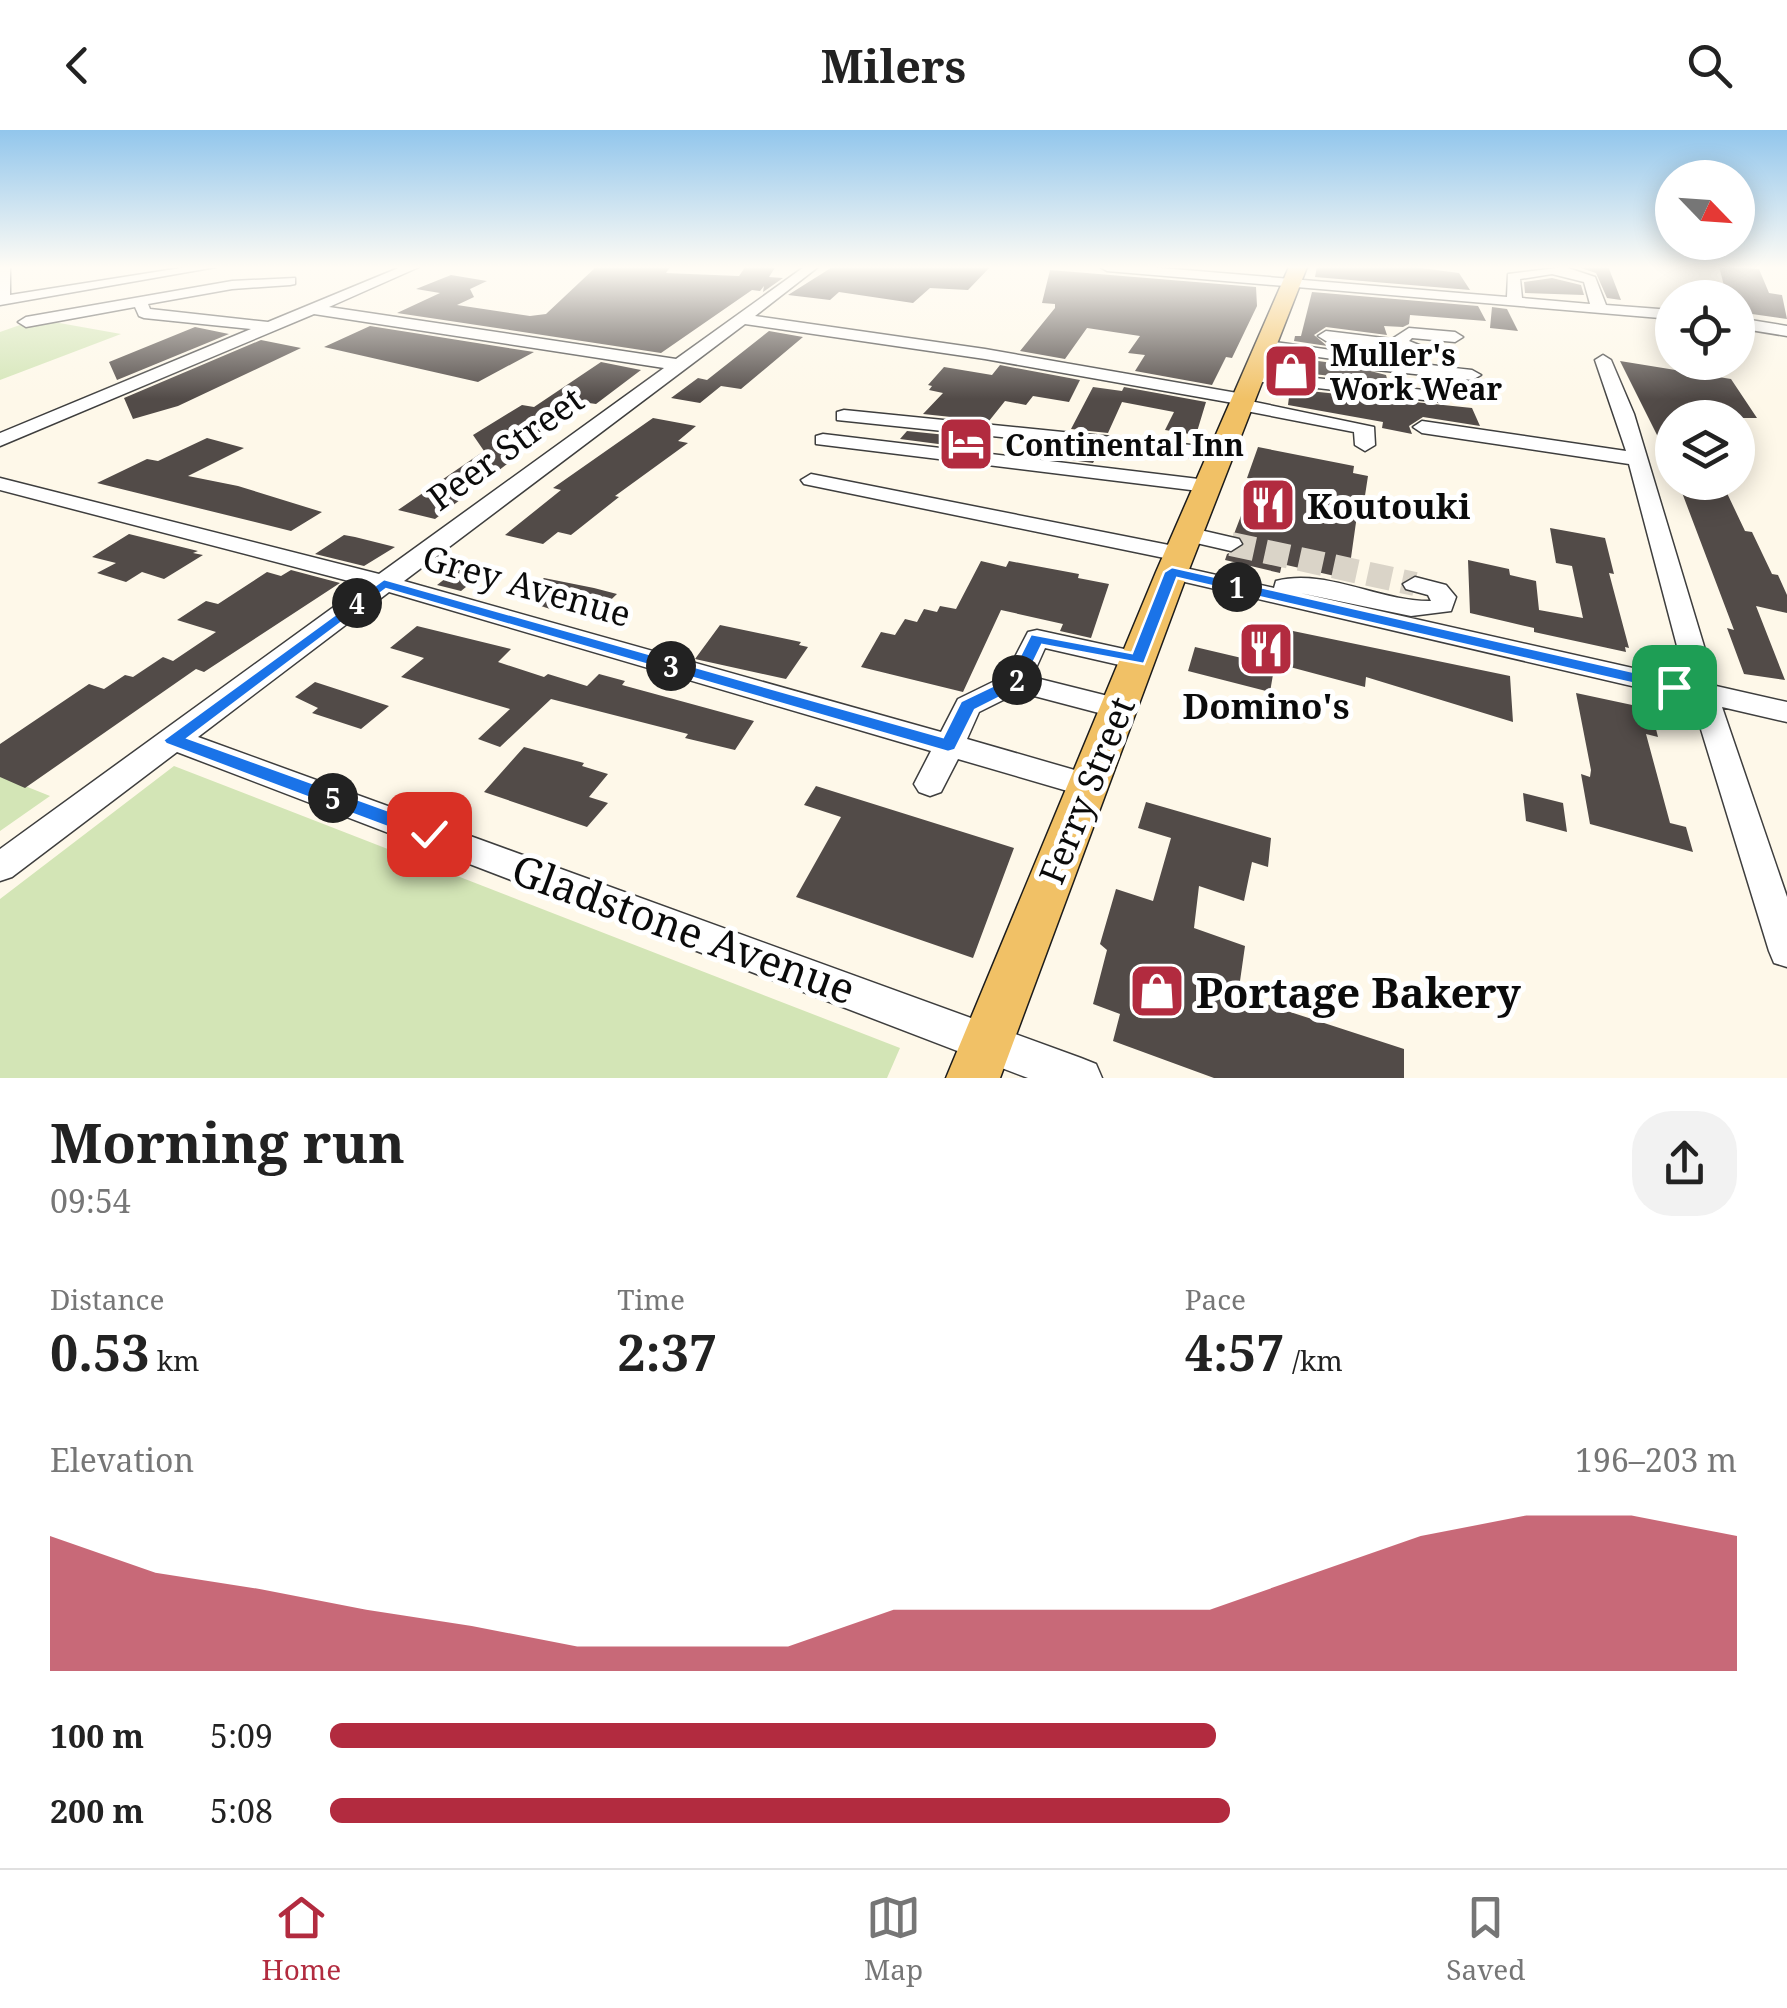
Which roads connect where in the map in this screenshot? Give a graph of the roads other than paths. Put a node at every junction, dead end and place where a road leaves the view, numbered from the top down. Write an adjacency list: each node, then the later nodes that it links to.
1 (88, 311): 8 (street)
2 (144, 311): 10 (street)
3 (308, 311): 10 (street)
4 (328, 311): 15 (street)
5 (752, 311): 7 (street, Peer Street)
6 (1279, 311): 13 (main road, Ferry Street)
7 (742, 319): 15 (street, Peer Street); 17 (street)
8 (26, 322)
9 (1755, 325): 11 (street)
10 (271, 327): 21 (street)
11 (1787, 331)
12 (1455, 337): 13 (street)
13 (1268, 338): 16 (street); 17 (main road, Ferry Street)
14 (1603, 360): 26 (street)
15 (681, 365): 33 (street, Peer Street)
16 (1472, 375)
17 (1245, 394): 18 (street); 23 (street); 25 (main road, Ferry Street)
18 (1442, 397)
19 (844, 416): 24 (street)
20 (1422, 428): 26 (street)
21 (0, 440)
22 (823, 440): 28 (street)
23 (1365, 446)
24 (1170, 449): 25 (street); 28 (street)
25 (1220, 454): 30 (main road, Ferry Street)
26 (1638, 460): 38 (street)
27 (811, 480): 32 (street)
28 (1167, 481): 30 (street)
29 (0, 484): 33 (street, Grey Avenue)
30 (1208, 486): 32 (main road, Ferry Street)
31 (1231, 544): 32 (street)
32 (1180, 553): 35 (street); 36 (main road, Ferry Street)
33 (384, 583): 41 (street, Peer Street); 42 (street, Grey Avenue)
34 (1415, 584): 35 (street)
35 (1255, 591): 38 (street)
36 (1138, 660): 37 (street); 39 (main road, Ferry Street)
37 (1016, 682): 39 (street); 42 (street)
38 (1704, 694): 40 (street); 46 (street)
39 (1118, 708): 44 (main road, Ferry Street)
40 (1787, 712)
41 (172, 740): 45 (street, Peer Street); 47 (street, Gladstone Avenue)
42 (948, 745): 43 (street); 44 (street, Grey Avenue)
43 (930, 784)
44 (1088, 785): 47 (main road, Ferry Street)
45 (0, 867)
46 (1787, 950)
47 (980, 1059): 48 (street, Gladstone Avenue)
48 (1081, 1078)

